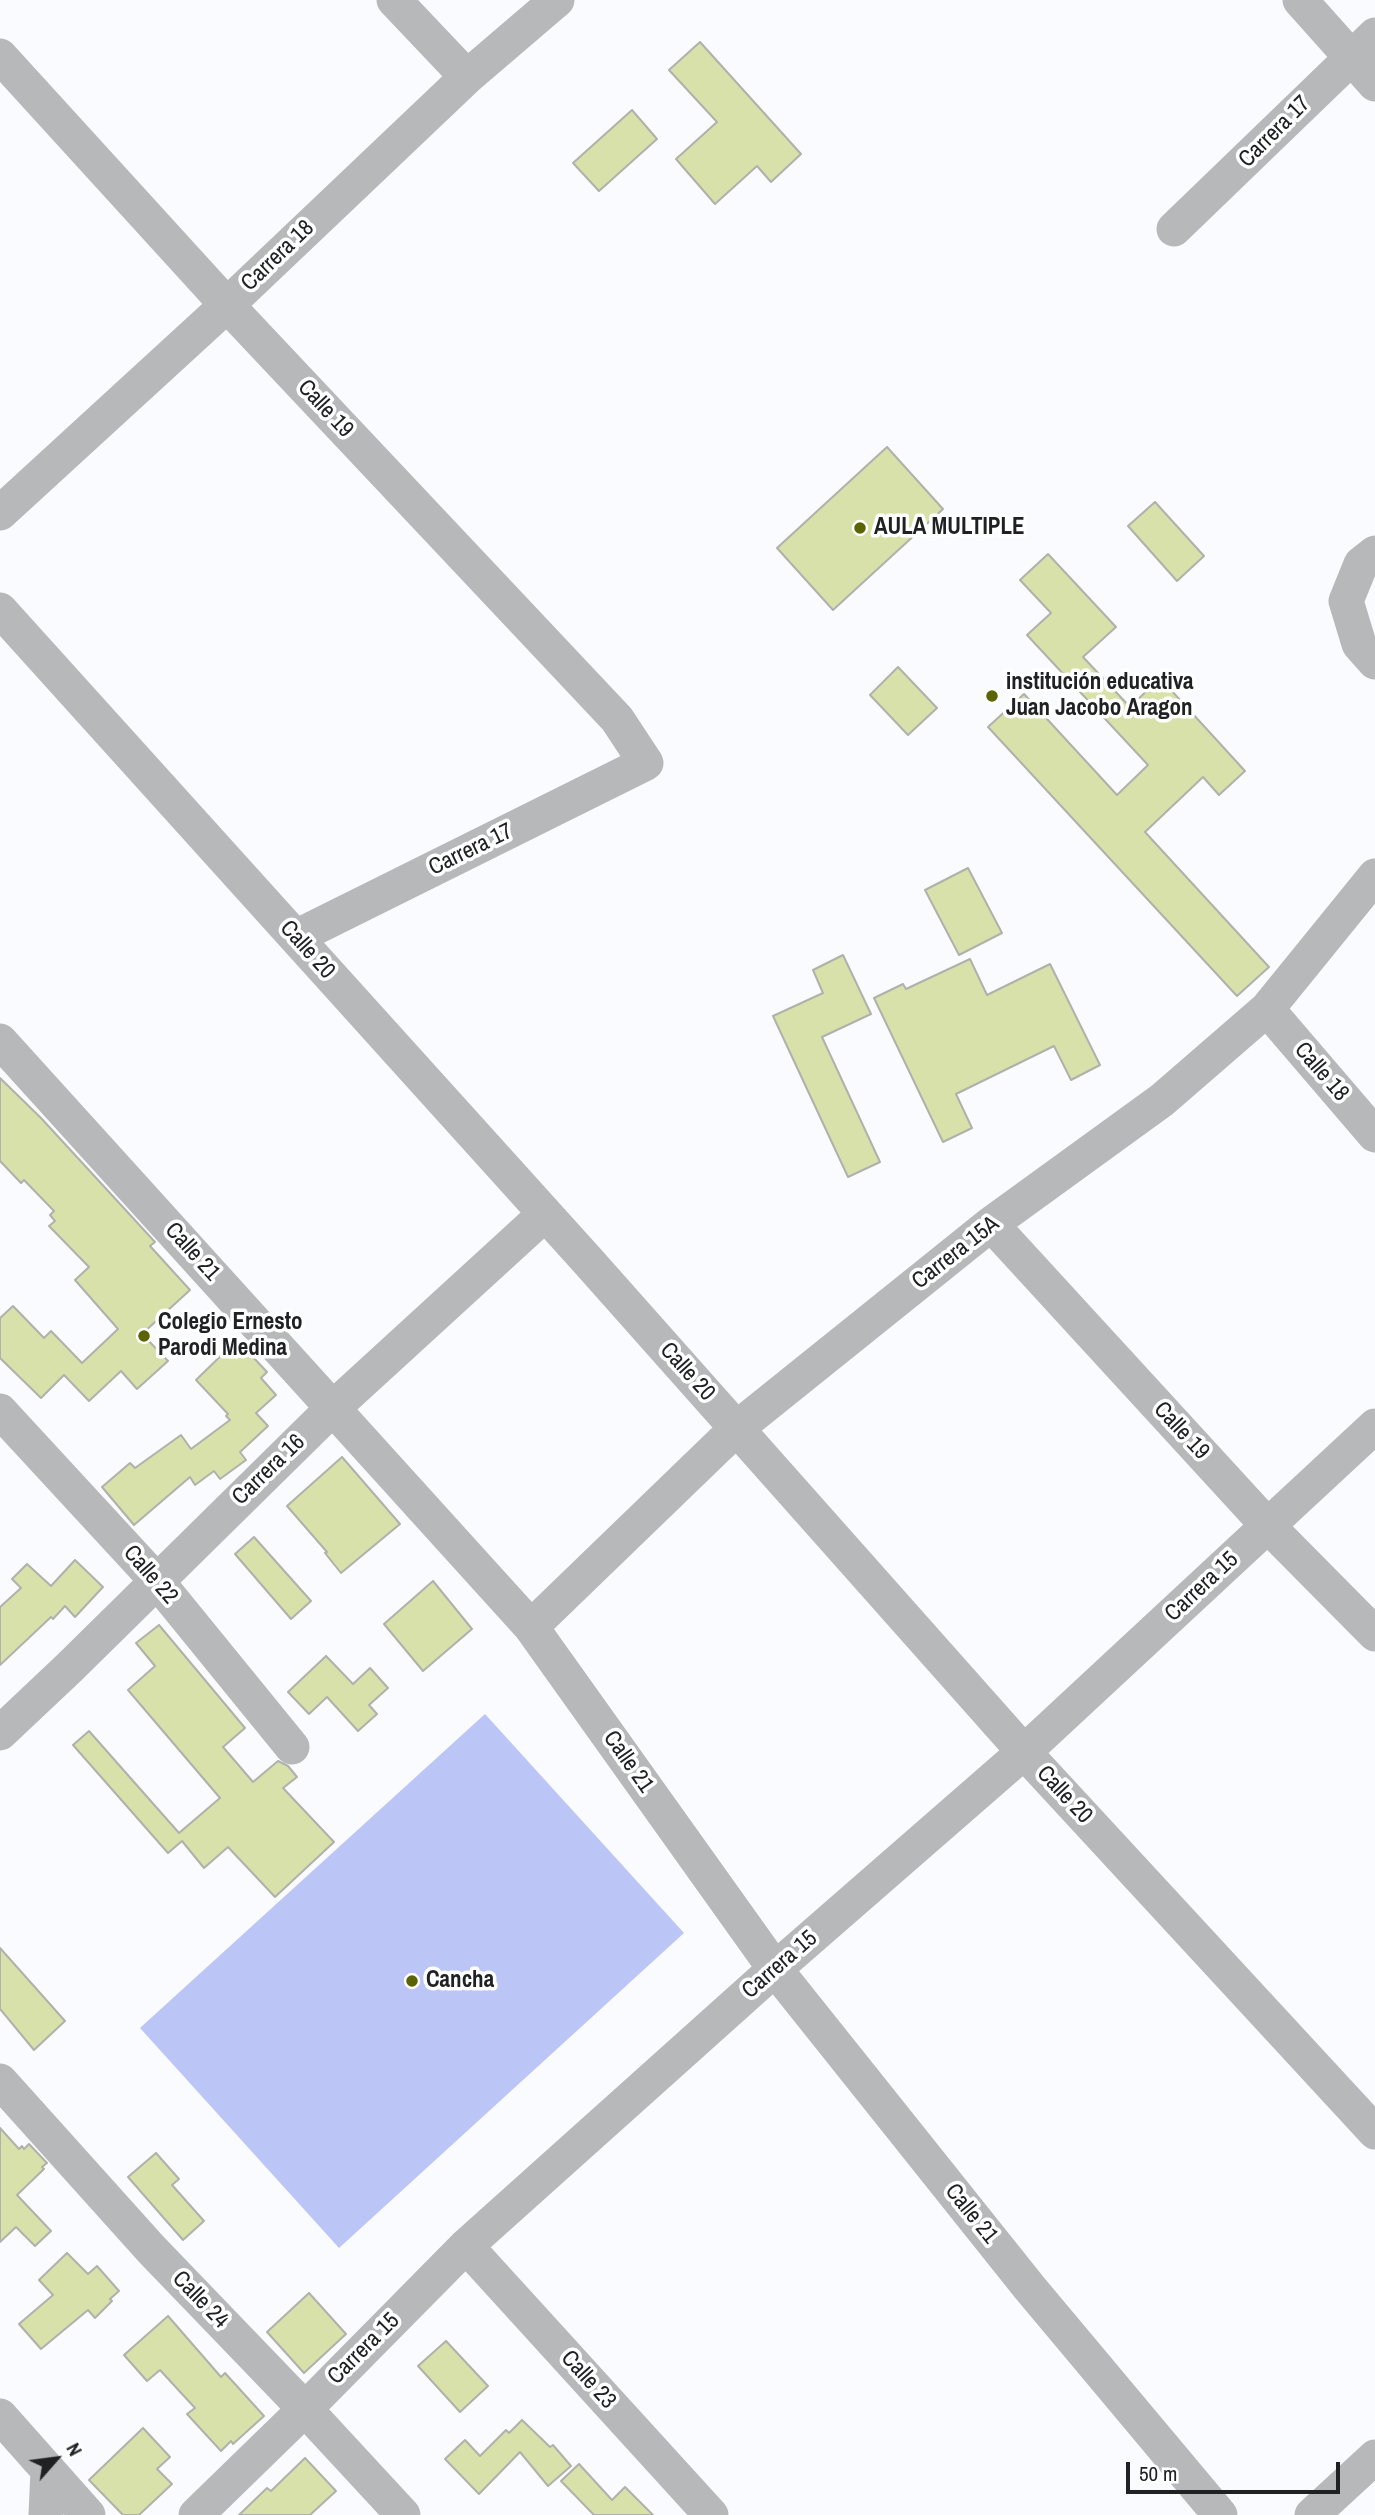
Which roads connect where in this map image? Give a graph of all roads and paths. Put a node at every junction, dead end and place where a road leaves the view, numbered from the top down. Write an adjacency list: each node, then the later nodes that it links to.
1 (394, 0): 6 (street)
2 (557, 0): 6 (street, Carrera 18)
3 (1300, 0): 4 (street)
4 (1363, 45): 7 (street); 8 (street, Carrera 17)
5 (0, 57): 9 (street, Calle 19)
6 (467, 76): 9 (street, Carrera 18)
7 (1375, 84)
8 (1174, 229)
9 (227, 305): 10 (street, Carrera 18); 14 (street, Calle 19)
10 (0, 513)
11 (1375, 553): 13 (street)
12 (0, 610): 16 (street, Calle 20)
13 (1367, 653)
14 (646, 763): 16 (street, Carrera 17)
15 (1375, 876): 17 (street, Carrera 15A)
16 (296, 937): 20 (street, Calle 20)
17 (1267, 1009): 19 (street, Calle 18); 21 (street, Carrera 15A)
18 (0, 1041): 22 (street, Calle 21)
19 (1375, 1135)
20 (545, 1214): 22 (street, Carrera 16); 25 (street, Calle 20)
21 (991, 1224): 25 (street, Carrera 15A); 26 (street, Calle 19)
22 (333, 1408): 27 (street, Carrera 16); 28 (street, Calle 21)
23 (0, 1411): 27 (street, Calle 22)
24 (1375, 1426): 26 (street, Carrera 15)
25 (737, 1428): 28 (street, Carrera 15A); 32 (street, Calle 20)
26 (1268, 1526): 29 (street, Calle 19); 32 (street, Carrera 15)
27 (156, 1580): 30 (street, Carrera 16); 31 (street, Calle 22)
28 (531, 1627): 33 (street, Calle 21)
29 (1375, 1634)
30 (0, 1733)
31 (292, 1747)
32 (1024, 1752): 33 (street, Carrera 15); 35 (street, Calle 20)
33 (775, 1969): 36 (street, Carrera 15); 46 (street, Calle 21)
34 (0, 2081): 37 (street, Calle 24)
35 (1375, 2132)
36 (466, 2246): 37 (street, Carrera 15); 45 (street, Calle 23)
37 (305, 2409): 43 (street, Carrera 15); 44 (street, Calle 24)
38 (0, 2416): 40 (street)
39 (1375, 2457): 47 (street)
40 (48, 2470): 41 (street); 42 (street)
41 (46, 2515)
42 (88, 2515)
43 (196, 2515)
44 (403, 2515)
45 (711, 2515)
46 (1220, 2515)
47 (1312, 2515)

